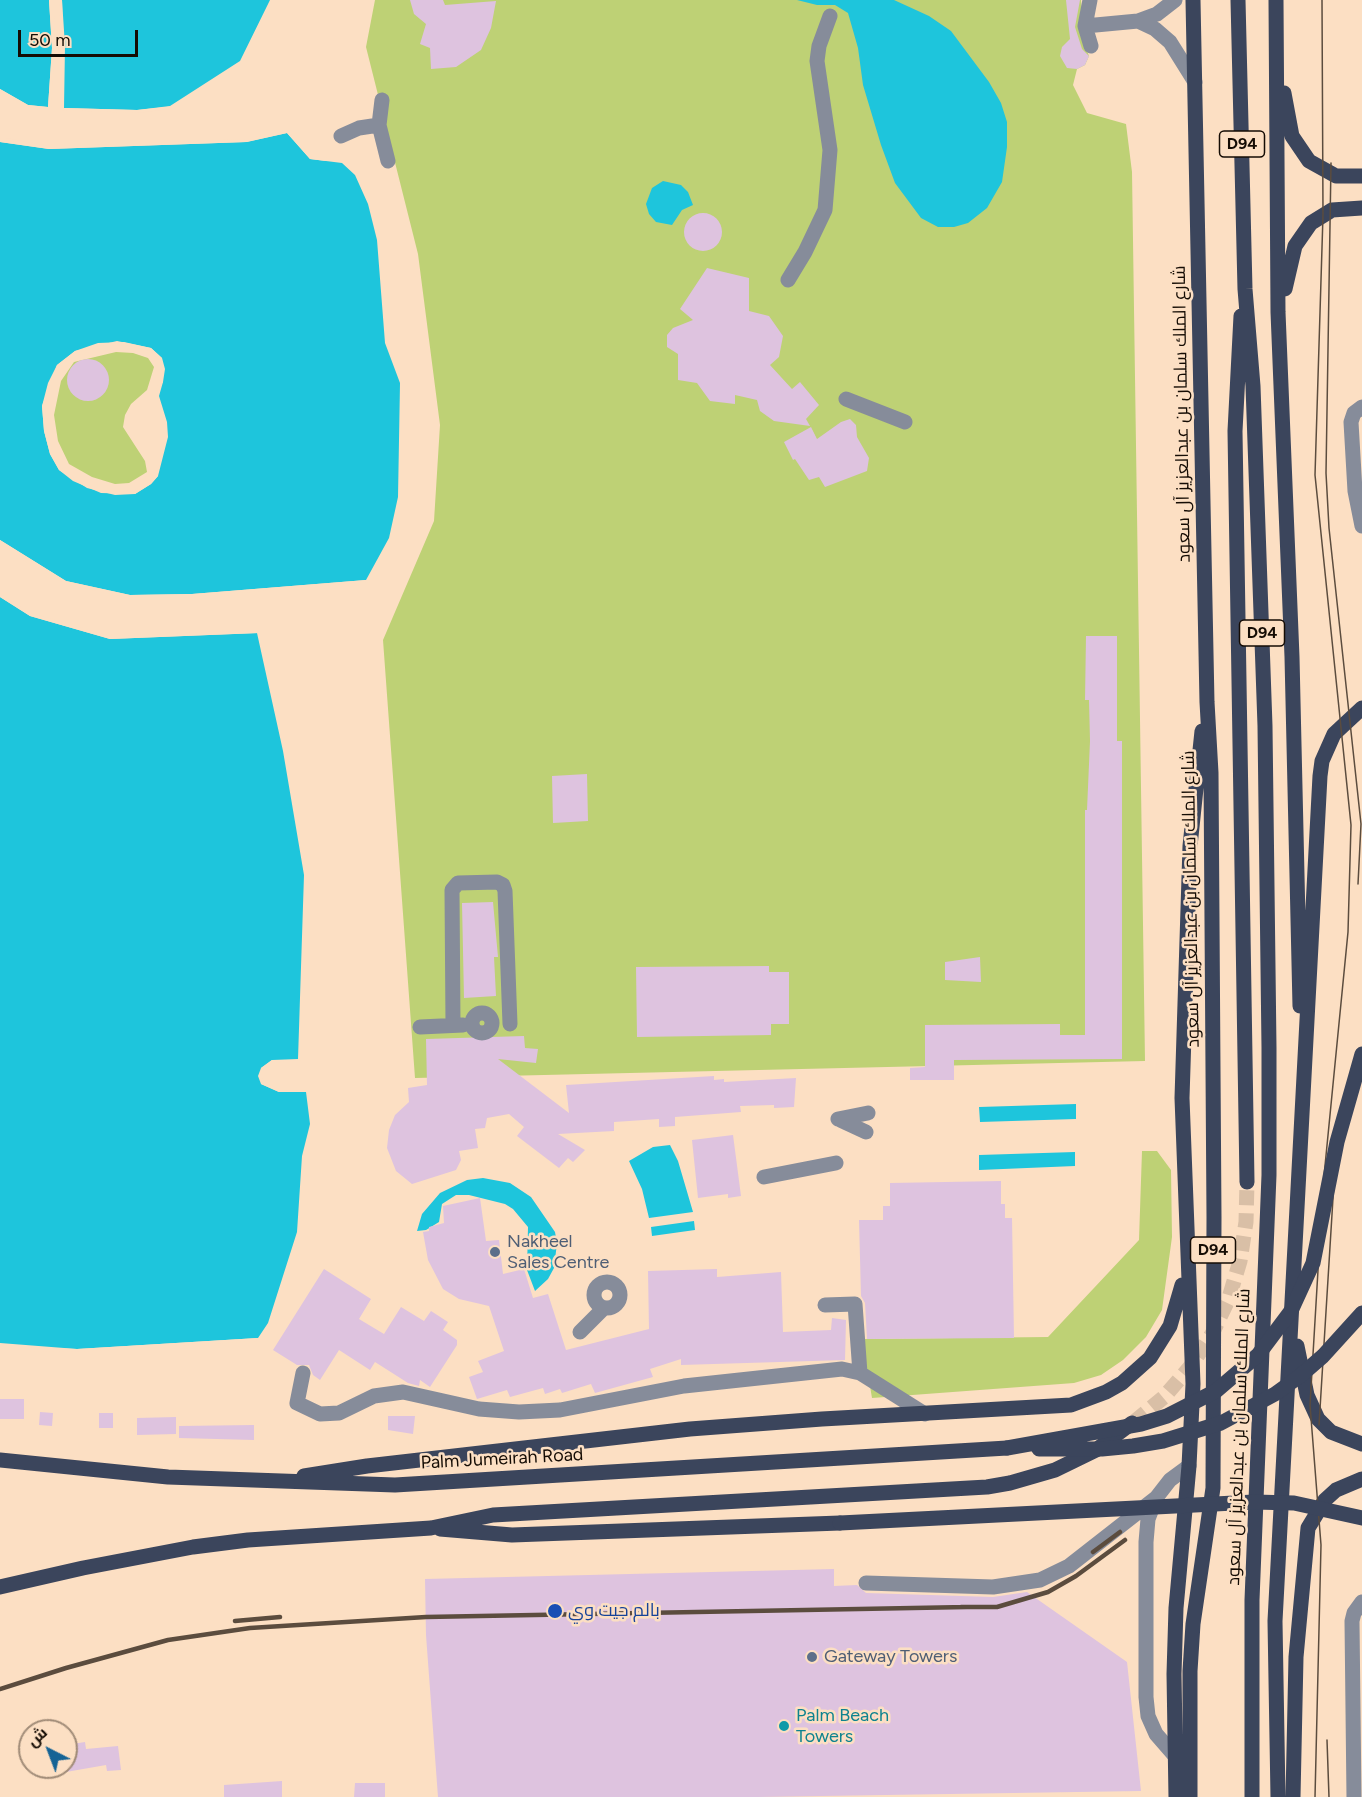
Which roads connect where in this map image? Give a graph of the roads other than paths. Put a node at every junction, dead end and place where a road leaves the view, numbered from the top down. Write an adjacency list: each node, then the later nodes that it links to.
1 (1090, 0): 8 (lane)
2 (1175, 0): 7 (lane)
3 (1193, 0): 11 (main road, شارع الملك سلمان بن عبدالعزيز آل سعود / D94)
4 (1238, 0): 19 (main road, شارع الملك سلمان بن عبدالعزيز آل سعود / D94)
5 (1276, 0): 9 (main road)
6 (830, 16): 18 (lane)
7 (1138, 21): 8 (lane); 11 (lane)
8 (1085, 26): 10 (lane)
9 (1277, 45): 16 (main road); 20 (main road)
10 (1091, 46)
11 (1195, 82): 26 (main road, شارع الملك سلمان بن عبدالعزيز آل سعود / D94)
12 (382, 100): 13 (lane)
13 (379, 125): 14 (lane); 15 (lane)
14 (341, 135)
15 (388, 161)
16 (1362, 176)
17 (1362, 207): 20 (main road)
18 (788, 280)
19 (1245, 289): 38 (main road); 64 (main road, شارع الملك سلمان بن عبدالعزيز آل سعود / D94)
20 (1278, 312): 33 (main road)
21 (846, 399): 23 (lane)
22 (1362, 407): 24 (lane)
23 (905, 422)
24 (1359, 491): 25 (lane)
25 (1362, 526)
26 (1207, 702): 39 (main road); 63 (main road, شارع الملك سلمان بن عبدالعزيز آل سعود / D94)
27 (1362, 708): 33 (main road)
28 (510, 1024): 29 (lane)
29 (453, 1025): 30 (lane); 31 (lane)
30 (472, 1025)
31 (420, 1027)
32 (1362, 1054): 50 (main road, bridge)
33 (1302, 1083): 40 (main road)
34 (868, 1113): 35 (lane)
35 (866, 1132)
36 (836, 1164): 37 (lane)
37 (764, 1177)
38 (1247, 1182)
39 (1186, 1244): 47 (main road); 52 (main road)
40 (1292, 1297): 49 (main road); 65 (main road)
41 (825, 1305): 46 (lane)
42 (604, 1308): 44 (lane)
43 (1362, 1313): 50 (main road, bridge)
44 (580, 1332)
45 (303, 1373): 46 (lane)
46 (860, 1373): 47 (lane)
47 (925, 1414): 54 (main road)
48 (1134, 1422): 57 (main road)
49 (1362, 1444)
50 (1007, 1448): 54 (main road, Palm Jumeirah Road)
51 (0, 1460): 54 (main road, Palm Jumeirah Road)
52 (1189, 1466): 55 (lane); 61 (main road)
53 (1362, 1479): 66 (main road)
54 (283, 1480)
55 (1156, 1498): 58 (lane); 61 (lane)
56 (1362, 1518): 57 (main road, bridge)
57 (431, 1528): 59 (main road)
58 (866, 1583)
59 (0, 1587)
60 (1362, 1602): 67 (lane)
61 (1176, 1757): 62 (main road)
62 (1176, 1797)
63 (1190, 1797)
64 (1252, 1797)
65 (1278, 1797)
66 (1293, 1797)
67 (1354, 1797)

